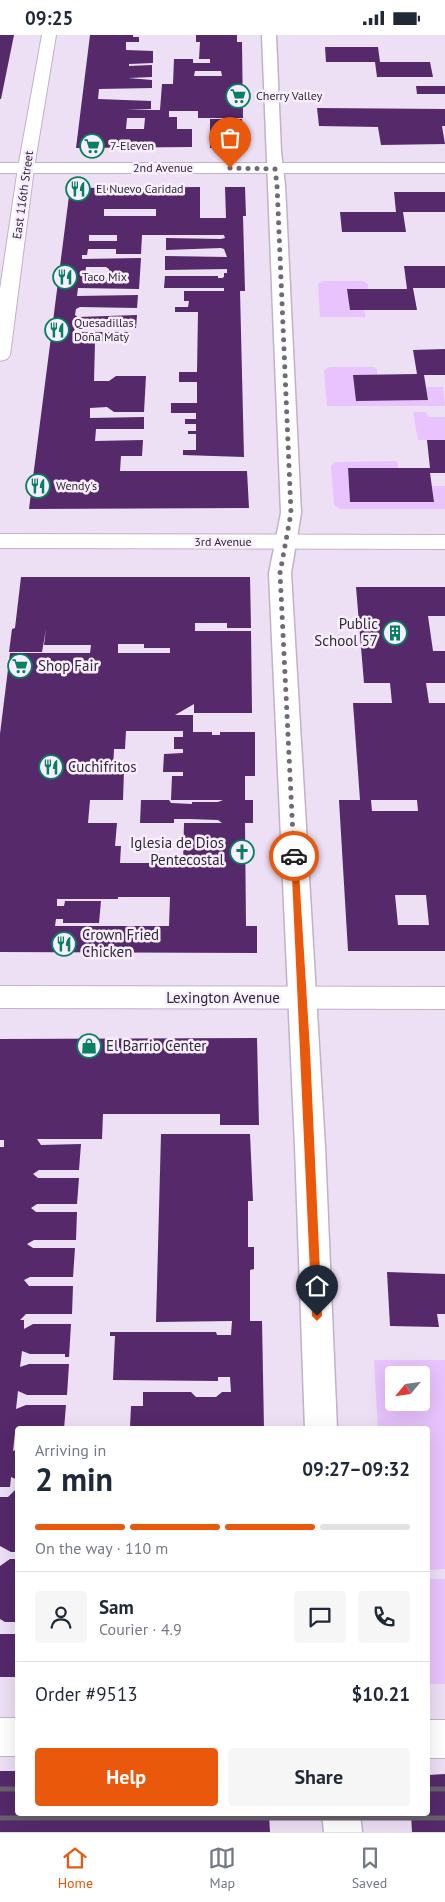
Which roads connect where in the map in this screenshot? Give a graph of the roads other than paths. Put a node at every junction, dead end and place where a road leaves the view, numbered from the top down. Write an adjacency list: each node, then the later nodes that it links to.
1 (49, 35): 4 (main road, East 116th Street)
2 (270, 35): 6 (street)
3 (0, 168): 4 (main road, 2nd Avenue)
4 (26, 168): 6 (main road, 2nd Avenue); 7 (main road, East 116th Street)
5 (445, 168): 6 (main road, 2nd Avenue)
6 (275, 169): 9 (street)
7 (0, 355)
8 (0, 541): 9 (main road, 3rd Avenue)
9 (286, 542): 10 (main road, 3rd Avenue); 12 (street)
10 (445, 542)
11 (0, 997): 12 (main road, Lexington Avenue)
12 (302, 997): 13 (main road, Lexington Avenue); 14 (street)
13 (445, 998)
14 (321, 1426)
15 (0, 1737): 16 (main road)
16 (15, 1737)
17 (430, 1739): 18 (main road)
18 (445, 1739)
19 (341, 1816): 20 (street)
20 (343, 1832)

